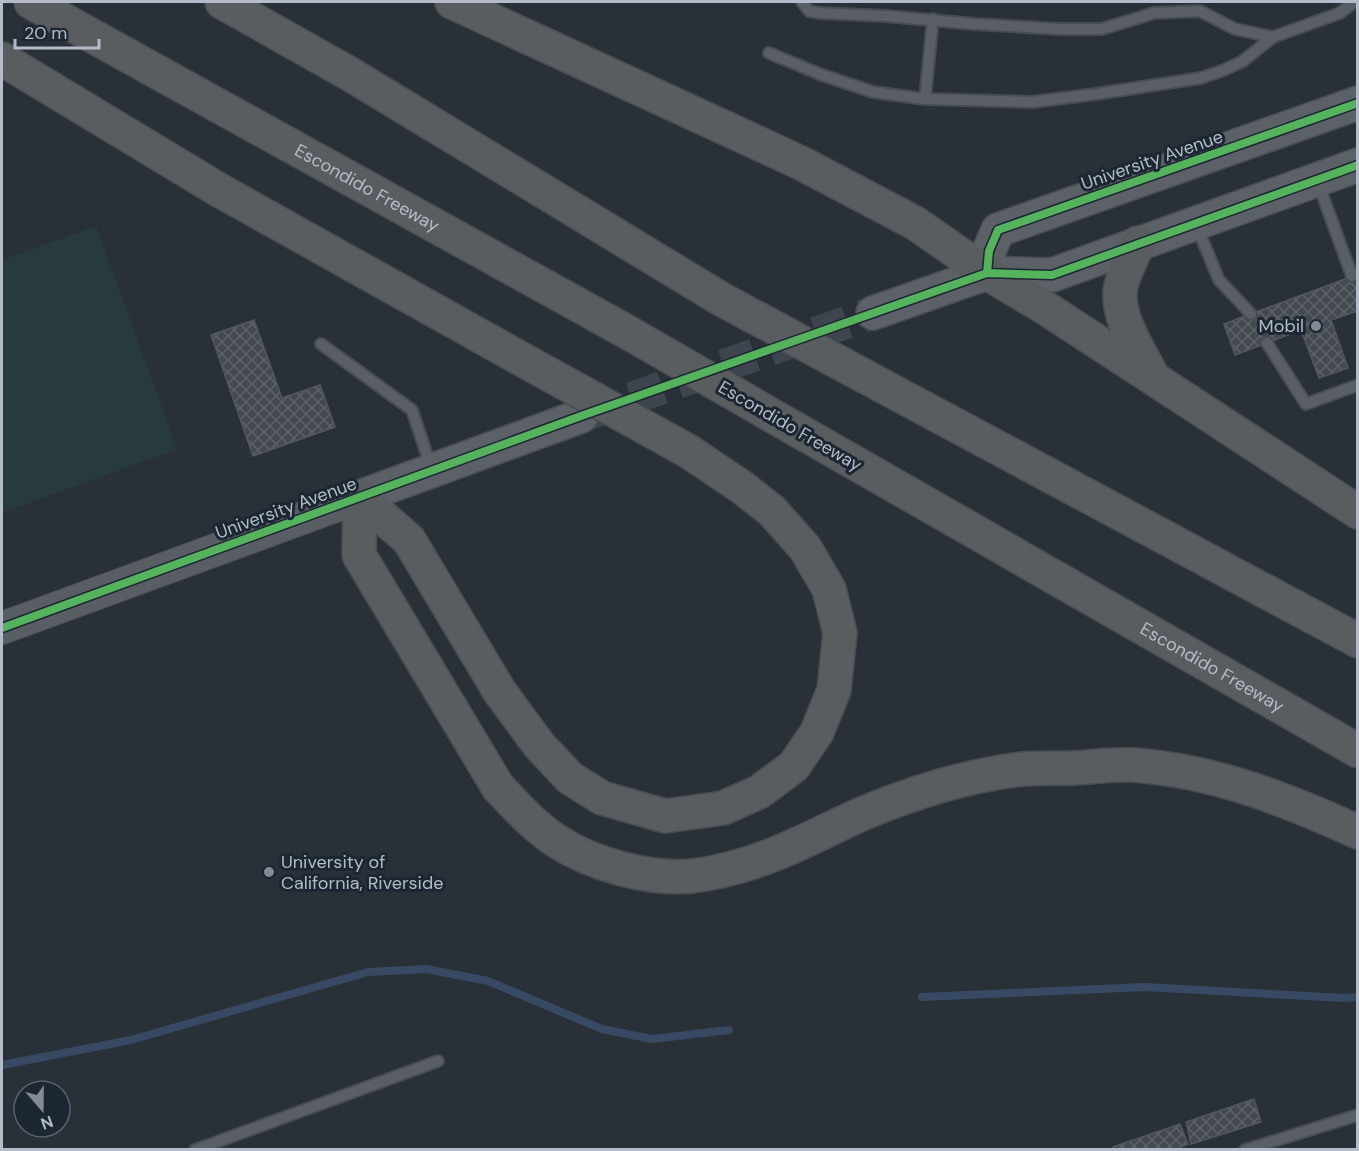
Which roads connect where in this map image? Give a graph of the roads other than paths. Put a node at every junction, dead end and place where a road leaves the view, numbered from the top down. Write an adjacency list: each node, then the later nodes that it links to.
1 (31, 2): 30 (highway, Escondido Freeway, bridge)
2 (222, 2): 29 (highway, bridge)
3 (452, 2): 16 (highway)
4 (802, 2): 6 (lane)
5 (1354, 2): 7 (lane)
6 (933, 19): 7 (lane); 10 (lane)
7 (1273, 37): 10 (lane)
8 (769, 53): 10 (lane)
9 (2, 59): 26 (highway, bridge)
10 (925, 99)
11 (1358, 103): 16 (main road, University Avenue)
12 (1358, 165): 13 (main road)
13 (1317, 179): 14 (main road); 17 (lane)
14 (1195, 223): 15 (main road); 19 (lane)
15 (1138, 243): 16 (main road); 22 (highway)
16 (987, 273): 18 (main road); 22 (highway)
17 (1353, 276)
18 (873, 313)
19 (1251, 314)
20 (1267, 343): 23 (lane)
21 (321, 344): 25 (lane)
22 (1156, 381): 27 (highway)
23 (1358, 385)
24 (581, 416): 25 (main road, University Avenue)
25 (432, 470): 26 (main road, University Avenue)
26 (360, 497): 28 (street, University Avenue); 31 (highway)
27 (1358, 512)
28 (2, 628)
29 (1358, 641)
30 (1358, 752)
31 (1358, 832)
32 (438, 1061): 34 (lane)
33 (1358, 1115): 35 (lane)
34 (195, 1149)
35 (1245, 1149)

